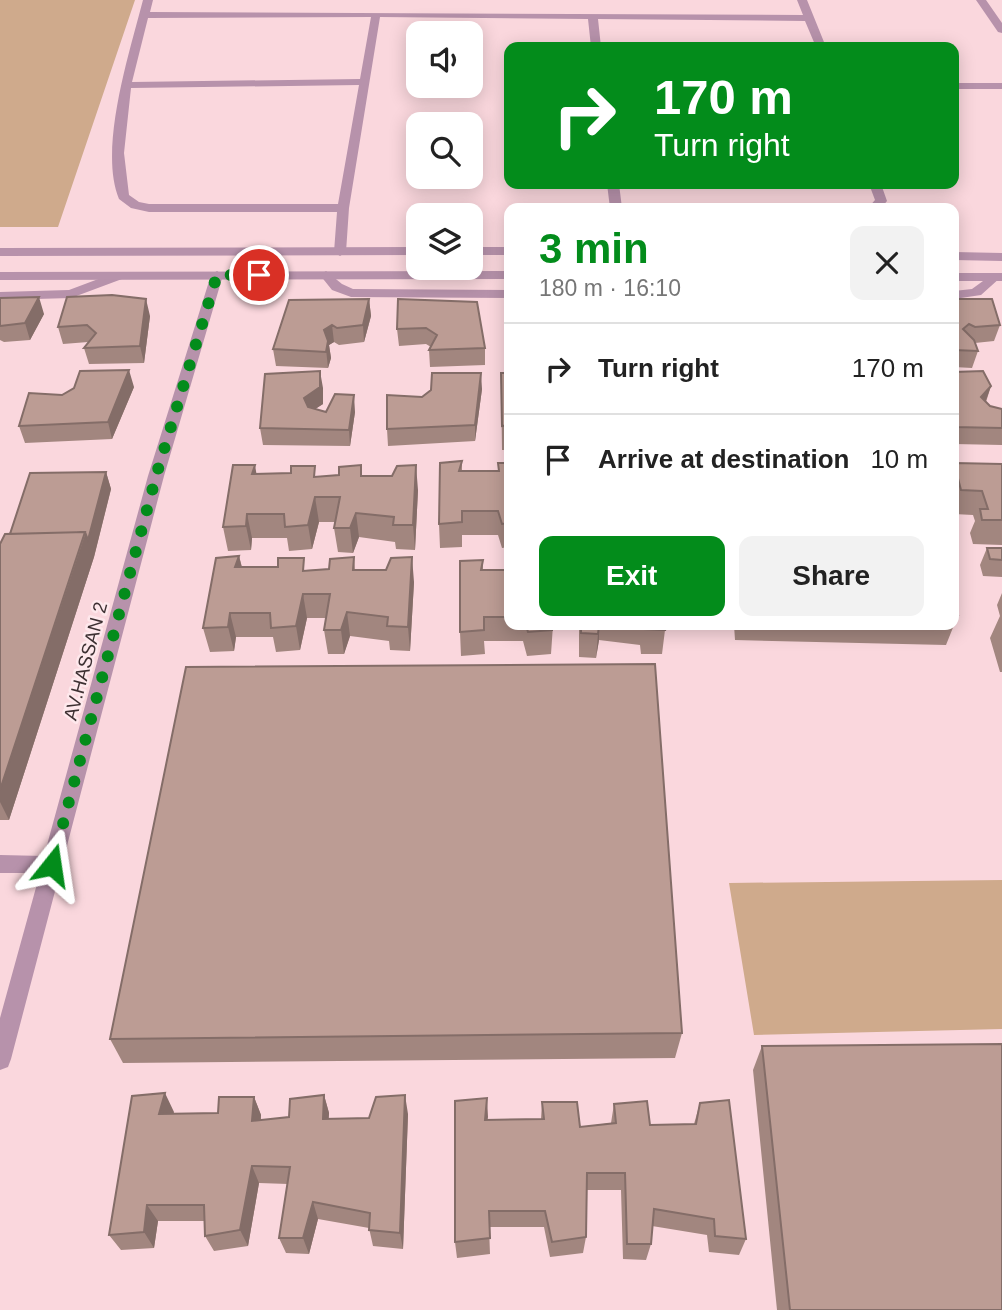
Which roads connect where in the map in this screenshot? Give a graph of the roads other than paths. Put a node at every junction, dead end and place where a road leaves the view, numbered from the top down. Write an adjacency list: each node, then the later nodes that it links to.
1 (148, 0): 7 (street)
2 (481, 0): 6 (street)
3 (802, 0): 9 (street)
4 (981, 0): 10 (street)
5 (376, 14): 6 (street); 7 (street); 13 (street)
6 (479, 14): 8 (street)
7 (144, 15): 14 (street)
8 (593, 17): 9 (street); 11 (street)
9 (810, 18): 12 (street)
10 (1002, 30)
11 (596, 42)
12 (819, 42)
13 (364, 82): 14 (street); 17 (street)
14 (126, 85): 17 (street)
15 (959, 86): 16 (street)
16 (1002, 86)
17 (343, 208): 18 (street)
18 (340, 251): 19 (street); 22 (street)
19 (406, 251)
20 (483, 251): 21 (street)
21 (504, 251)
22 (0, 252)
23 (959, 256): 24 (street)
24 (1002, 257)
25 (217, 275): 26 (street); 29 (street); 36 (street, AV.HASSAN 2)
26 (326, 275): 27 (street); 32 (street)
27 (504, 275)
28 (0, 276): 29 (street)
29 (117, 276): 34 (street)
30 (959, 277): 31 (street)
31 (998, 277): 33 (street)
32 (504, 294)
33 (959, 294)
34 (0, 296)
35 (0, 864): 36 (street)
36 (52, 865): 37 (street, AV.HASSAN 2)
37 (0, 1059)

